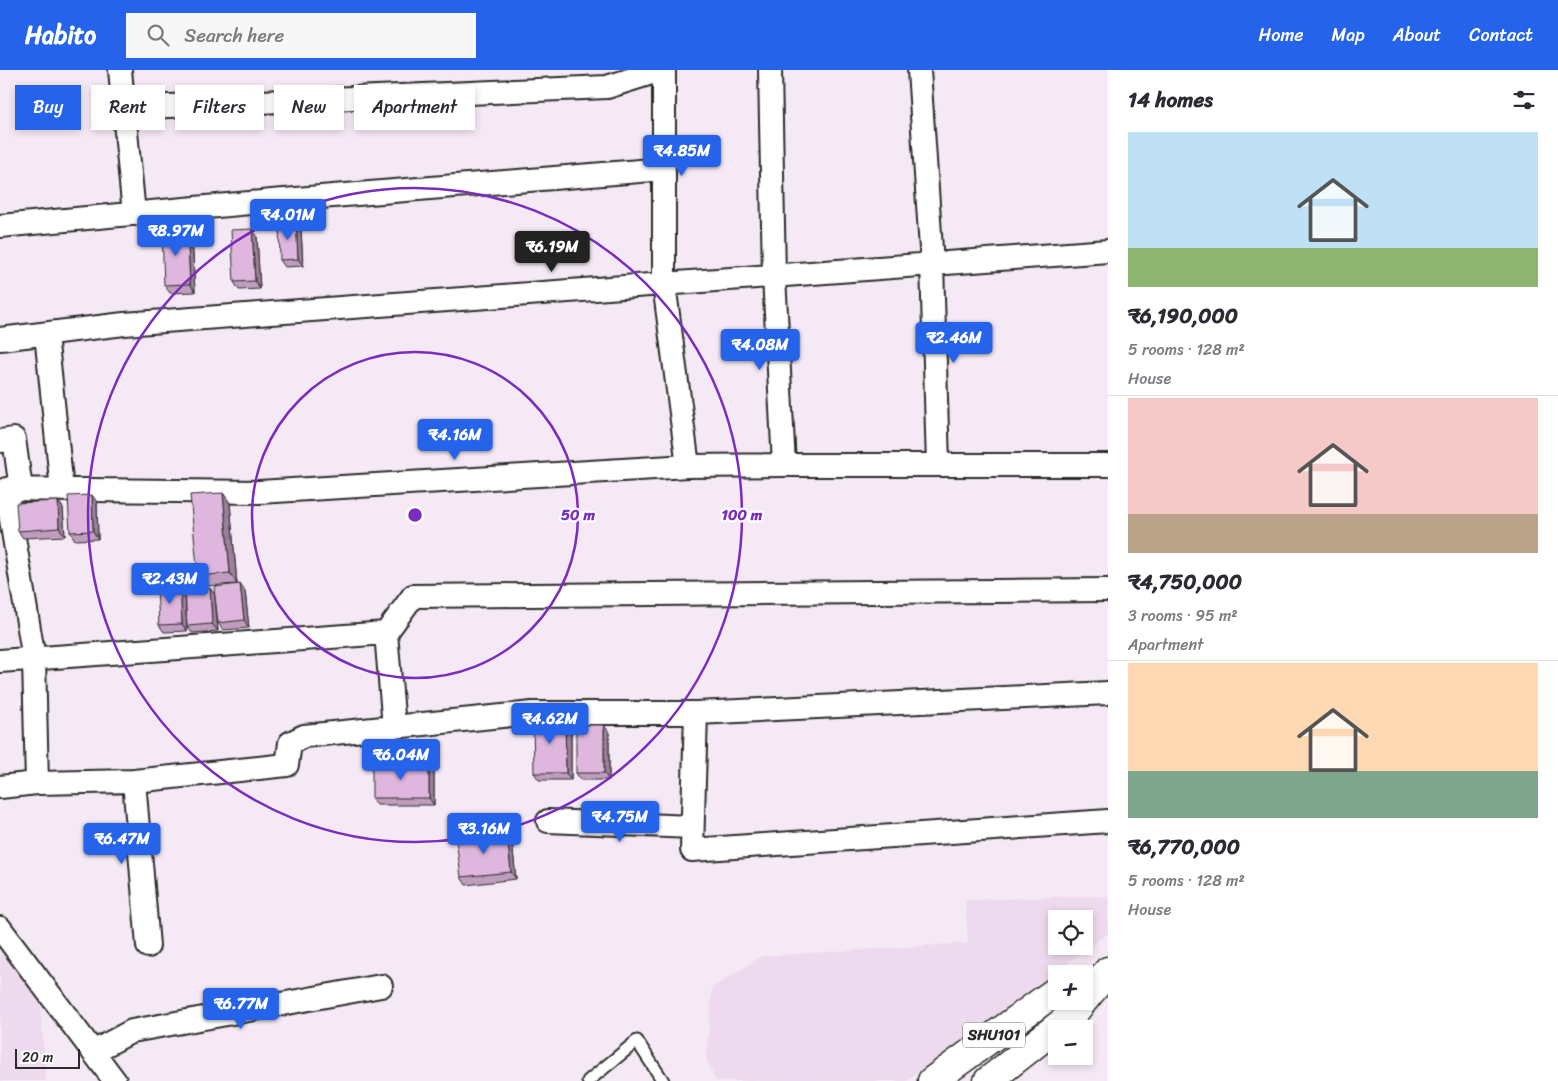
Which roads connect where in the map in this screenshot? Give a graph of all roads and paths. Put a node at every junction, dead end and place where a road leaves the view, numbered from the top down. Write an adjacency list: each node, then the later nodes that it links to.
1 (120, 70): 5 (street)
2 (663, 70): 6 (street); 8 (street)
3 (770, 70): 13 (street)
4 (920, 70): 12 (street)
5 (121, 85)
6 (165, 106)
7 (125, 130): 9 (street)
8 (664, 169): 9 (street); 14 (street)
9 (134, 214): 10 (street)
10 (0, 226)
11 (1108, 251): 12 (street)
12 (932, 264): 13 (street); 19 (street)
13 (774, 276): 14 (street); 18 (street)
14 (664, 284): 15 (street); 21 (street)
15 (46, 334): 16 (street); 23 (street)
16 (0, 339)
17 (0, 441): 22 (street)
18 (784, 465): 19 (street); 21 (street)
19 (938, 465): 20 (street)
20 (1108, 465)
21 (688, 466): 23 (street)
22 (21, 489): 23 (street); 26 (street)
23 (62, 490)
24 (1108, 590): 25 (street)
25 (386, 633): 26 (street); 30 (street)
26 (34, 659): 27 (street); 32 (street)
27 (0, 661)
28 (1108, 693): 29 (street)
29 (696, 712): 30 (street); 36 (street)
30 (394, 727): 31 (street)
31 (134, 781): 32 (street); 38 (street)
32 (37, 783): 33 (street)
33 (0, 787)
34 (548, 821): 36 (street)
35 (1108, 821): 36 (street)
36 (692, 827)
37 (0, 928): 42 (street)
38 (148, 946)
39 (381, 986): 42 (street)
40 (1048, 997): 46 (main road, SHU101)
41 (1076, 1010): 47 (main road, SHU101)
42 (92, 1052): 43 (street)
43 (115, 1081)
44 (588, 1081): 45 (lane)
45 (663, 1081)
46 (932, 1081)
47 (988, 1081)

